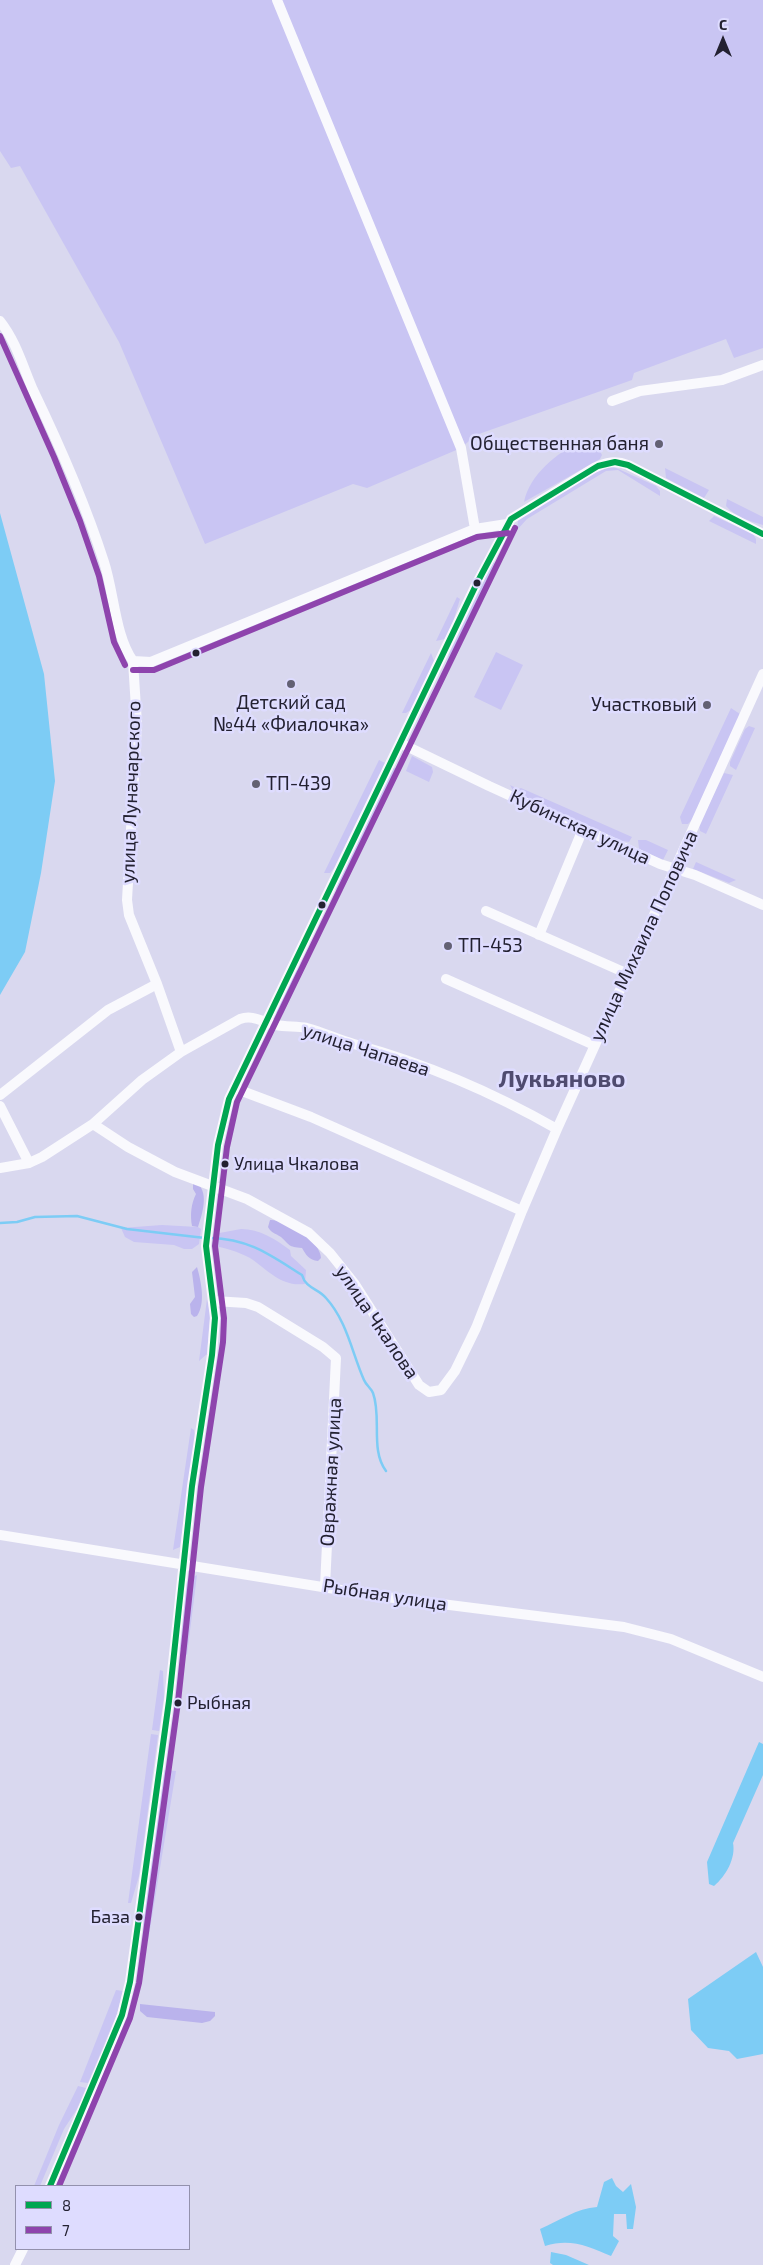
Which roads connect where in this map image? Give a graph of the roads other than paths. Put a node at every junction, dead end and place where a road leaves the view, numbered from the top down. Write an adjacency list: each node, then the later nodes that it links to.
1 (277, 0): 6 (street)
2 (0, 321): 8 (street, улица Луначарского)
3 (763, 365): 4 (street)
4 (612, 400)
5 (507, 524): 6 (street); 7 (street); 10 (street)
6 (475, 529): 8 (street)
7 (763, 534)
8 (133, 661): 18 (street, улица Луначарского)
9 (763, 674): 12 (street, улица Михаила Поповича)
10 (400, 742): 11 (street, Кубинская улица); 19 (street)
11 (583, 829): 12 (street, Кубинская улица); 15 (street)
12 (675, 869): 13 (street, Кубинская улица); 16 (street, улица Михаила Поповича)
13 (763, 905)
14 (486, 911): 15 (street)
15 (540, 935): 16 (street)
16 (628, 974): 20 (street, улица Михаила Поповича)
17 (446, 979): 20 (street)
18 (157, 984): 21 (street, улица Луначарского); 23 (street)
19 (266, 1021): 21 (street, улица Чапаева); 22 (street); 26 (street, улица Чапаева)
20 (594, 1045): 26 (street, улица Михаила Поповича)
21 (181, 1052): 25 (street, улица Чапаева)
22 (234, 1088): 29 (street); 30 (street)
23 (0, 1095)
24 (0, 1106): 27 (street)
25 (93, 1124): 27 (street, улица Чапаева); 29 (street, улица Чкалова)
26 (557, 1129): 30 (street, улица Михаила Поповича)
27 (29, 1163): 28 (street, улица Чапаева)
28 (0, 1168)
29 (213, 1185): 31 (street); 32 (street, улица Чкалова)
30 (522, 1211): 32 (street, улица Михаила Поповича)
31 (214, 1301): 34 (street); 35 (street, Овражная улица)
32 (441, 1390)
33 (0, 1535): 34 (street, Рыбная улица)
34 (183, 1564): 35 (street, Рыбная улица); 37 (street)
35 (326, 1586): 36 (street, Рыбная улица)
36 (763, 1677)
37 (50, 2185)
38 (22, 2250): 39 (street)
39 (15, 2265)

